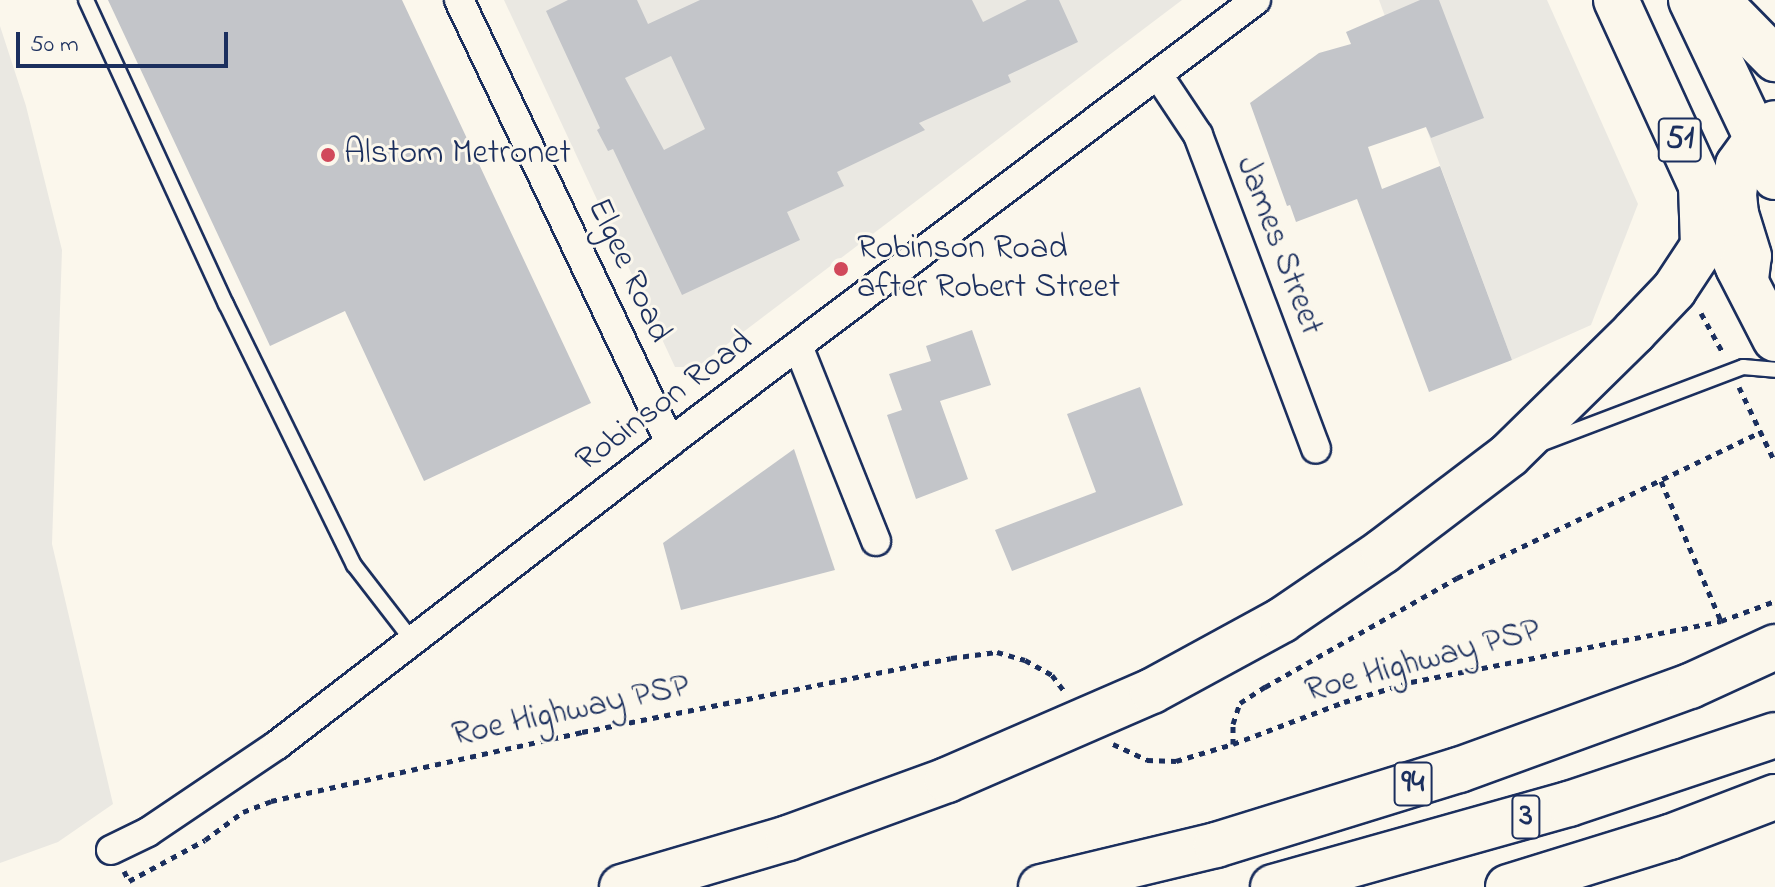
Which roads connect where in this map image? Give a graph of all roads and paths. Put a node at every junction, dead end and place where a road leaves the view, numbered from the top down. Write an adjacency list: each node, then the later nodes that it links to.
1 (86, 0): 24 (lane)
2 (459, 0): 17 (street, Elgee Road)
3 (1256, 0): 8 (street, Robinson Road)
4 (1616, 0): 11 (highway, 51)
5 (1691, 0): 9 (highway, 51)
6 (1717, 0): 7 (highway)
7 (1775, 59)
8 (1158, 75): 14 (street, Robinson Road); 18 (street, James Street)
9 (1766, 130): 10 (highway, 51); 12 (highway)
10 (1775, 177)
11 (1701, 187): 12 (highway, 51); 19 (highway)
12 (1746, 279): 13 (highway, 51)
13 (1775, 339)
14 (798, 346): 17 (street, Robinson Road); 21 (street)
15 (1775, 370): 19 (lane)
16 (1758, 433): 20 (path)
17 (670, 442): 24 (street, Robinson Road)
18 (1316, 449)
19 (1509, 455): 32 (highway)
20 (1661, 481): 23 (path); 29 (path)
21 (876, 541)
22 (1775, 601): 23 (path, Roe Highway PSP)
23 (1721, 621): 29 (path, Roe Highway PSP)
24 (412, 640): 31 (street, Robinson Road)
25 (1775, 647): 33 (highway, 94)
26 (1065, 692): 31 (path, Roe Highway PSP)
27 (1775, 735): 34 (highway, 3)
28 (1106, 738): 29 (path, Roe Highway PSP)
29 (1233, 744)
30 (1775, 797): 35 (highway, 3)
31 (111, 850)
32 (622, 887)
33 (1041, 887)
34 (1273, 887)
35 (1508, 887)

